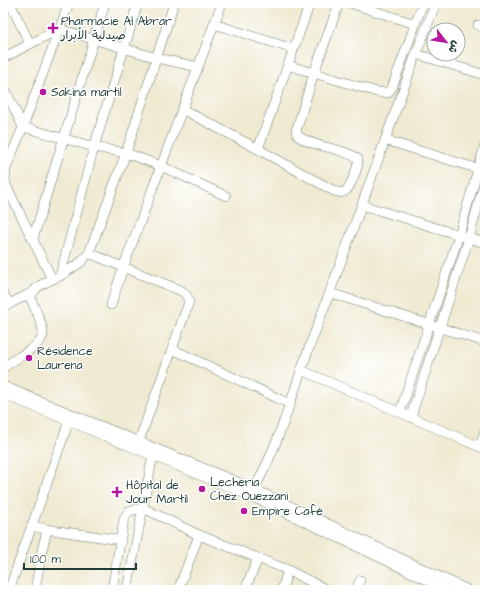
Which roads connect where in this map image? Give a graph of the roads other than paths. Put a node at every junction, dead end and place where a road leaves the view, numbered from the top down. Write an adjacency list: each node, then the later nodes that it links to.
1 (10, 3): 16 (street)
2 (69, 3): 14 (street)
3 (105, 3): 15 (street)
4 (138, 3): 17 (street)
5 (174, 3): 21 (street)
6 (222, 3): 12 (street)
7 (310, 3): 18 (street)
8 (339, 3): 24 (street)
9 (350, 3): 13 (street)
10 (423, 3): 13 (street)
11 (436, 3): 19 (street)
12 (214, 24): 18 (street); 23 (street)
13 (415, 24): 24 (street)
14 (60, 29): 15 (street); 16 (street); 28 (street)
15 (94, 40): 17 (street); 29 (street)
16 (30, 44): 20 (street)
17 (124, 48): 21 (street); 32 (street)
18 (293, 49): 22 (street)
19 (416, 54): 25 (street); 30 (street)
20 (3, 58)
21 (157, 58): 23 (street); 34 (street)
22 (287, 65): 24 (street); 33 (street)
23 (198, 67): 27 (street)
24 (314, 73): 33 (street)
25 (485, 75)
26 (3, 85): 28 (street)
27 (182, 109): 33 (street); 35 (street)
28 (24, 127): 29 (street); 42 (street)
29 (63, 138): 32 (street); 42 (street)
30 (385, 140): 36 (street); 39 (street)
31 (485, 145): 36 (street)
32 (94, 147): 34 (street); 46 (street)
33 (258, 149)
34 (126, 153): 35 (street); 44 (street)
35 (162, 166): 38 (street); 45 (street)
36 (481, 170): 40 (street)
37 (485, 180): 41 (street)
38 (226, 196)
39 (362, 205): 40 (street); 48 (street)
40 (459, 235): 41 (street); 52 (street)
41 (469, 238): 43 (street); 53 (street)
42 (33, 239): 46 (street)
43 (485, 243)
44 (89, 253): 45 (street); 46 (street)
45 (123, 268): 50 (street); 55 (street)
46 (56, 277): 47 (street)
47 (33, 292): 51 (street); 56 (street)
48 (330, 293): 52 (street); 57 (street)
49 (3, 294): 51 (street)
50 (110, 304)
51 (6, 305)
52 (430, 324): 53 (street); 61 (street)
53 (440, 327): 54 (street); 62 (street)
54 (485, 342)
55 (172, 349): 60 (street); 65 (street)
56 (3, 368)
57 (301, 370): 60 (street); 61 (street)
58 (3, 386): 65 (street)
59 (3, 394): 63 (street)
60 (290, 404): 68 (street)
61 (400, 412): 62 (street)
62 (411, 416): 66 (street)
63 (69, 421): 67 (street); 70 (street)
64 (485, 430): 66 (street)
65 (139, 441): 68 (street)
66 (482, 448)
67 (153, 455): 69 (street); 88 (street)
68 (254, 489): 89 (street)
69 (143, 508): 72 (street); 73 (street); 82 (street)
70 (32, 526): 71 (street); 74 (street)
71 (47, 530): 73 (street); 75 (street)
72 (199, 535): 76 (street); 83 (street)
73 (120, 540): 81 (street)
74 (25, 544): 75 (street); 79 (street)
75 (42, 550): 80 (street)
76 (258, 558): 77 (street); 84 (street)
77 (288, 570): 85 (street); 86 (street)
78 (360, 580): 87 (street)
79 (9, 590)
80 (35, 590)
81 (112, 590)
82 (127, 590)
83 (178, 590)
84 (245, 590)
85 (282, 590)
86 (328, 590)
87 (356, 590)
88 (446, 590)
89 (468, 590)

